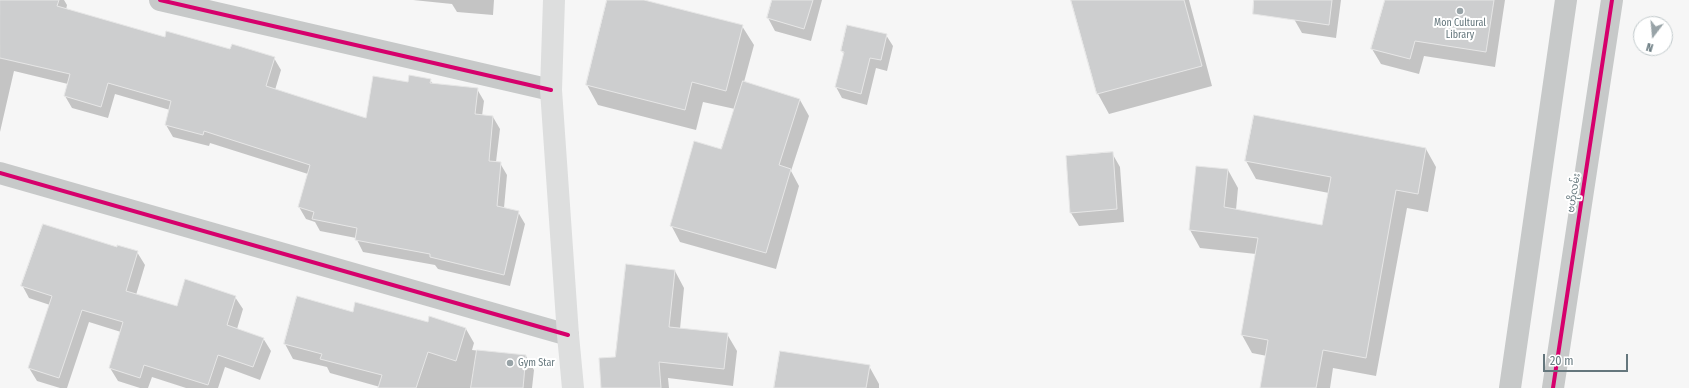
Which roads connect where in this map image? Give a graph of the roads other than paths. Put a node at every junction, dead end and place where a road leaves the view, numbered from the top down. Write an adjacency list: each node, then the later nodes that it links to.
1 (160, 0): 5 (street)
2 (554, 0): 5 (main road)
3 (1566, 0): 9 (street)
4 (1612, 0): 10 (street, ဗဟိုလမ်း)
5 (552, 90): 7 (main road)
6 (0, 174): 7 (street)
7 (568, 335): 8 (main road)
8 (574, 388)
9 (1510, 388)
10 (1553, 388)

